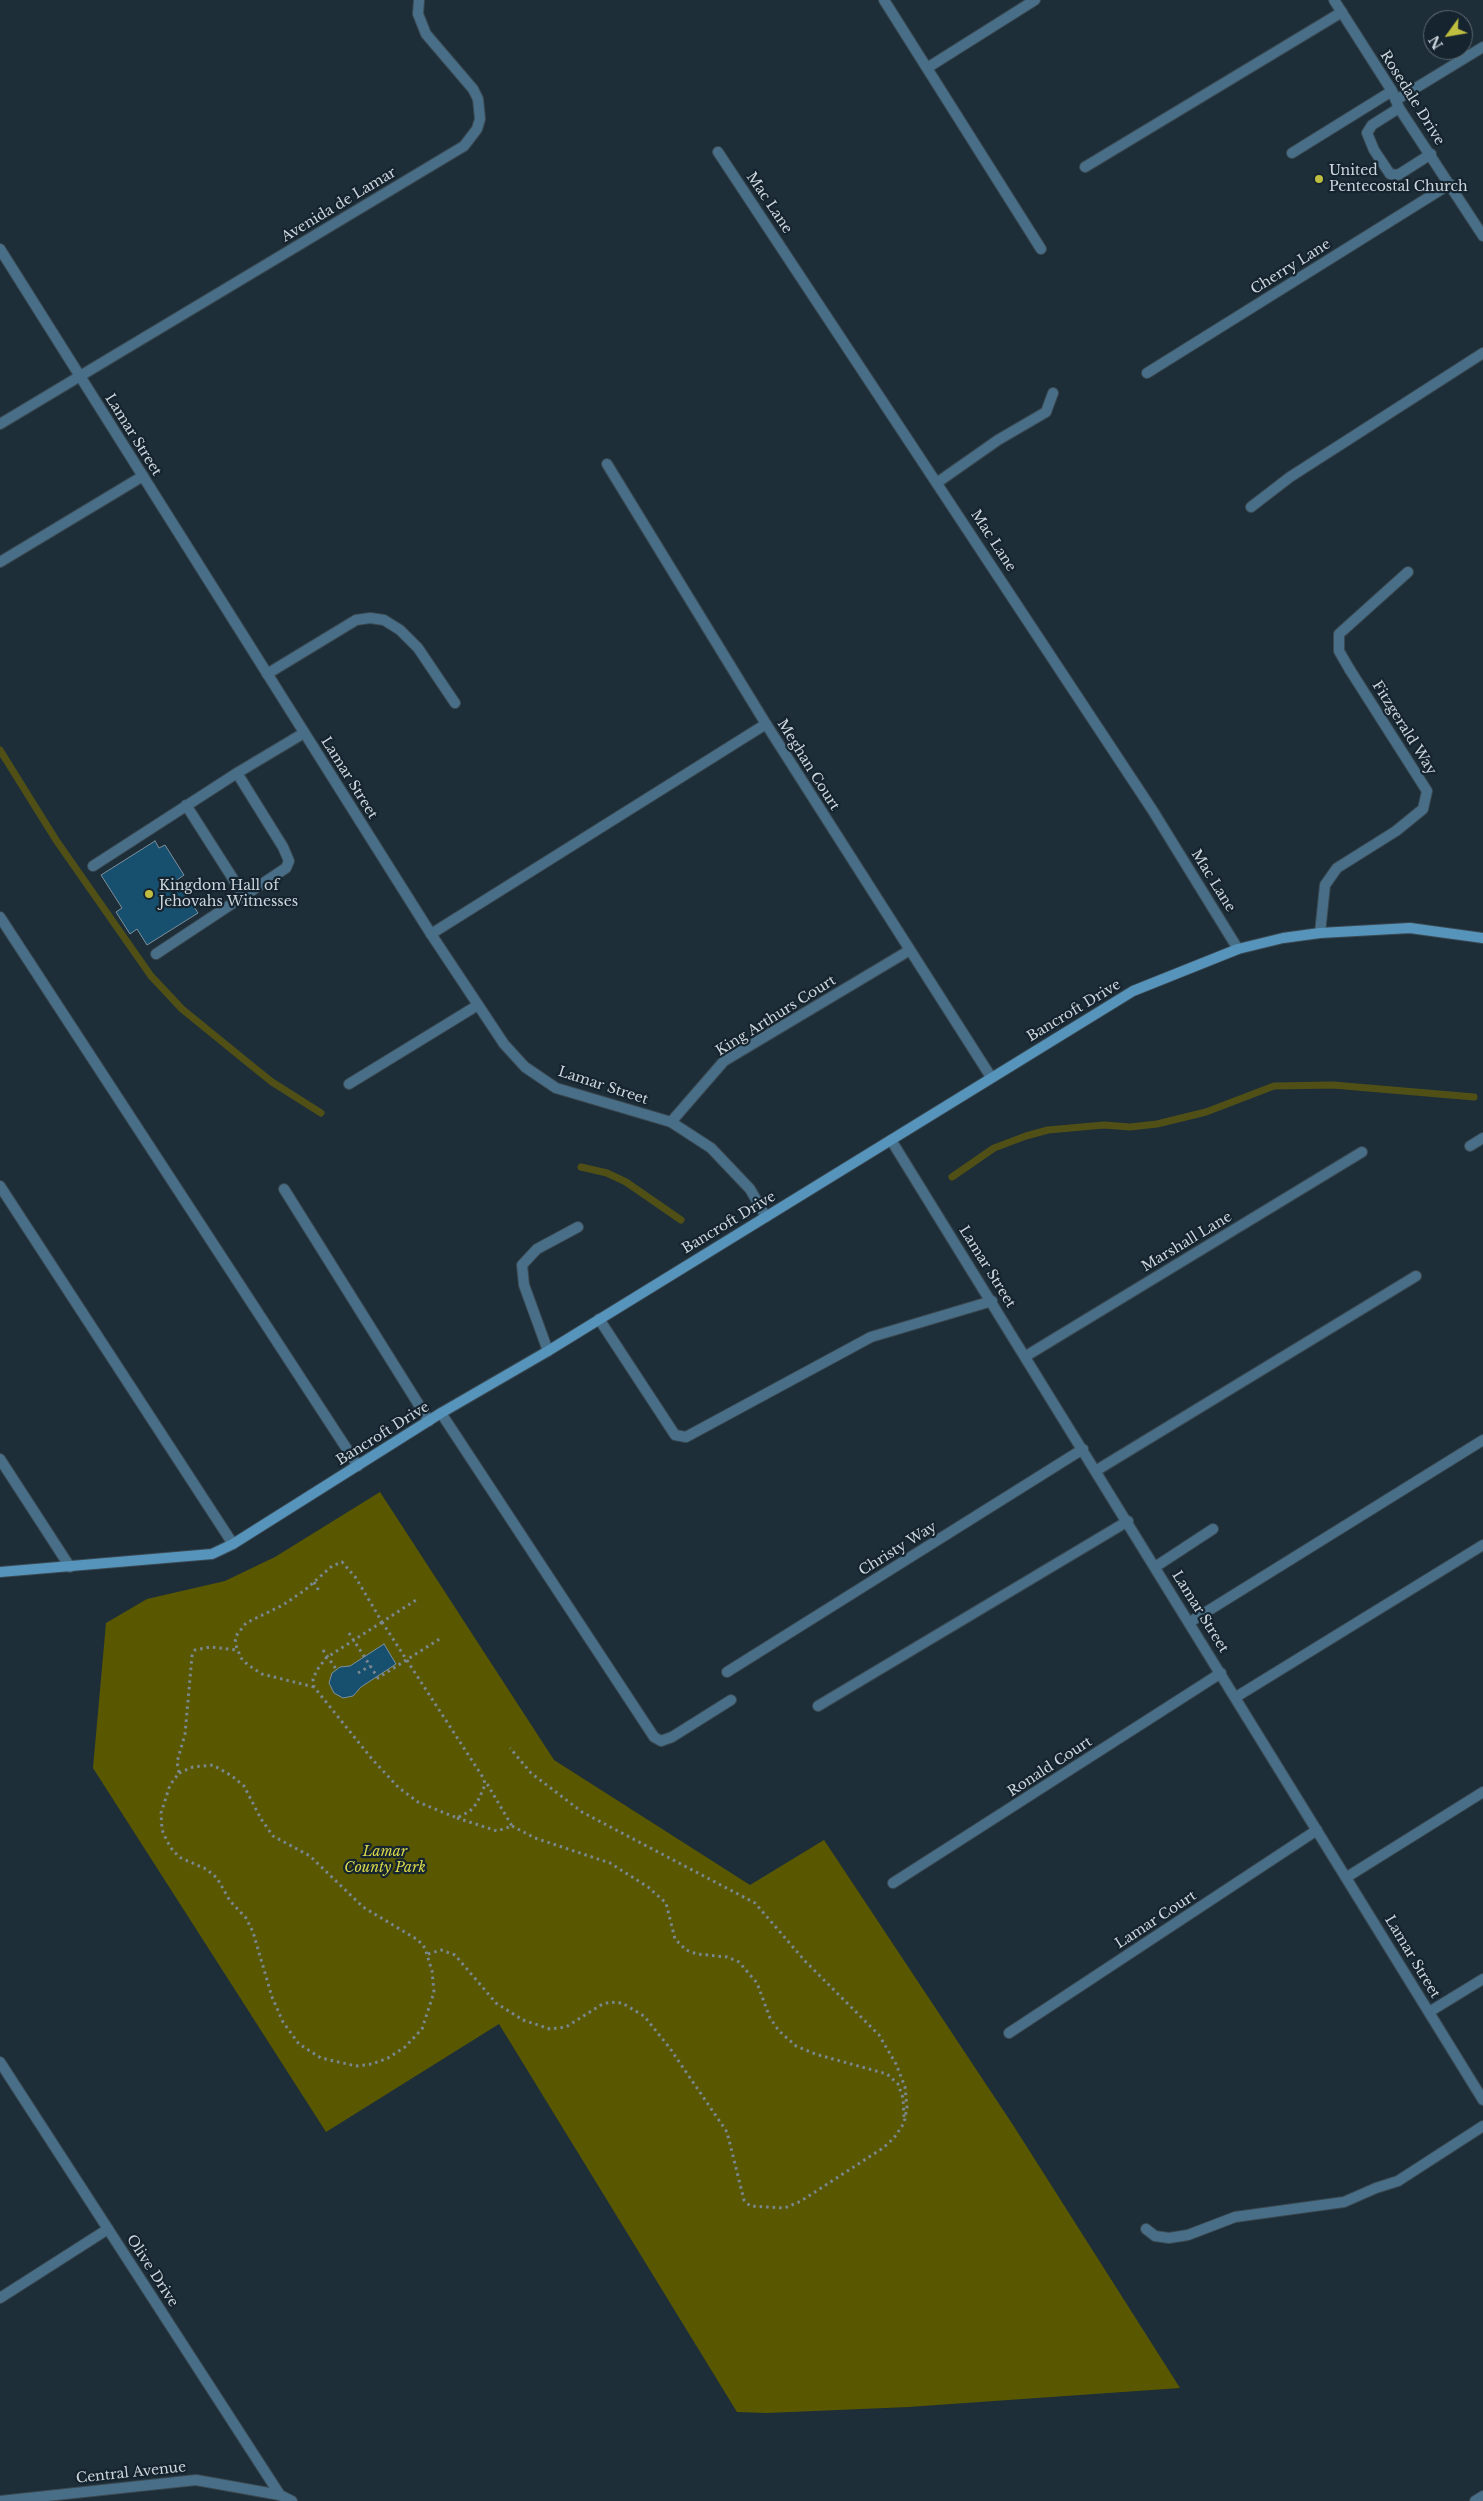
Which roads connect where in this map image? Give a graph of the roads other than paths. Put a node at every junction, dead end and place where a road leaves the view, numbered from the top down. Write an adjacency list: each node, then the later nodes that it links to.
1 (419, 0): 19 (street, Avenida de Lamar)
2 (884, 0): 7 (street)
3 (1035, 0): 7 (street)
4 (1334, 0): 5 (street, Rosedale Drive)
5 (1342, 12): 8 (street, Rosedale Drive); 12 (street)
6 (1483, 47): 8 (street)
7 (927, 68): 16 (street)
8 (1396, 100): 10 (street); 11 (street, Rosedale Drive); 11 (street)
9 (718, 152): 24 (street, Mac Lane)
10 (1292, 153)
11 (1431, 154): 13 (street, Rosedale Drive)
12 (1085, 167)
13 (1450, 184): 14 (street, Rosedale Drive); 18 (street, Cherry Lane)
14 (1483, 236)
15 (0, 249): 19 (street, Lamar Street)
16 (1041, 249)
17 (1483, 353): 25 (street)
18 (1147, 373)
19 (80, 376): 21 (street, Avenida de Lamar); 23 (street, Lamar Street)
20 (1053, 393): 24 (street)
21 (0, 424)
22 (607, 464): 30 (street, Meghan Court)
23 (143, 476): 26 (street); 28 (street, Lamar Street)
24 (938, 482): 40 (street, Mac Lane)
25 (1250, 507)
26 (0, 562)
27 (1408, 572): 37 (street, Fitzgerald Way)
28 (267, 674): 29 (street); 31 (street, Lamar Street)
29 (455, 704)
30 (766, 724): 38 (street); 41 (street, Meghan Court)
31 (304, 733): 32 (street); 38 (street, Lamar Street)
32 (237, 774): 33 (street); 35 (street)
33 (186, 805): 34 (street); 35 (street)
34 (93, 866)
35 (244, 896): 42 (street)
36 (0, 917): 65 (street)
37 (1320, 933): 39 (main road, Bancroft Drive); 40 (main road, Bancroft Drive)
38 (431, 934): 43 (street, Lamar Street)
39 (1483, 938)
40 (1238, 949): 44 (main road, Bancroft Drive)
41 (910, 950): 44 (street, Meghan Court); 46 (street, King Arthurs Court)
42 (156, 954)
43 (478, 1005): 45 (street); 46 (street, Lamar Street)
44 (991, 1077): 48 (main road, Bancroft Drive)
45 (349, 1084)
46 (671, 1122): 53 (street, Lamar Street)
47 (1483, 1138): 49 (street)
48 (891, 1140): 53 (main road, Bancroft Drive); 56 (street, Lamar Street)
49 (1470, 1146)
50 (1362, 1152): 59 (street, Marshall Lane)
51 (0, 1186): 69 (street)
52 (284, 1189): 61 (street)
53 (766, 1217): 57 (main road, Bancroft Drive)
54 (578, 1227): 58 (street)
55 (1416, 1276): 66 (street)
56 (992, 1301): 57 (street); 59 (street, Lamar Street)
57 (599, 1319): 58 (main road, Bancroft Drive)
58 (548, 1351): 60 (main road, Bancroft Drive)
59 (1026, 1356): 63 (street, Lamar Street)
60 (441, 1413): 61 (main road, Bancroft Drive); 78 (street)
61 (429, 1421): 65 (main road, Bancroft Drive)
62 (1483, 1440): 74 (street)
63 (1083, 1449): 66 (street, Lamar Street); 75 (street, Christy Way)
64 (0, 1459): 71 (street)
65 (358, 1466): 69 (main road, Bancroft Drive)
66 (1097, 1470): 67 (street, Lamar Street)
67 (1128, 1521): 72 (street, Lamar Street); 79 (street)
68 (1213, 1529): 72 (street)
69 (233, 1544): 71 (main road, Bancroft Drive)
70 (1483, 1545): 77 (street)
71 (70, 1567): 73 (main road, Bancroft Drive)
72 (1156, 1567): 74 (street, Lamar Street)
73 (0, 1572)
74 (1190, 1622): 76 (street, Lamar Street)
75 (727, 1672)
76 (1221, 1673): 77 (street, Lamar Street); 83 (street, Ronald Court)
77 (1236, 1696): 81 (street, Lamar Street)
78 (731, 1700)
79 (818, 1706)
80 (1483, 1792): 82 (street)
81 (1318, 1830): 82 (street, Lamar Street); 86 (street, Lamar Court)
82 (1347, 1878): 85 (street, Lamar Street)
83 (893, 1883)
84 (1483, 1979): 85 (street)
85 (1429, 2012): 88 (street, Lamar Street)
86 (1009, 2033)
87 (0, 2062): 91 (street, Olive Drive)
88 (1483, 2100)
89 (1483, 2126): 90 (street)
90 (1146, 2229)
91 (108, 2230): 92 (street); 93 (street, Olive Drive)
92 (0, 2298)
93 (280, 2495): 95 (street, Central Avenue); 96 (street, Central Avenue)
94 (1483, 2496): 97 (street)
95 (0, 2501)
96 (292, 2501)
97 (1475, 2501)

